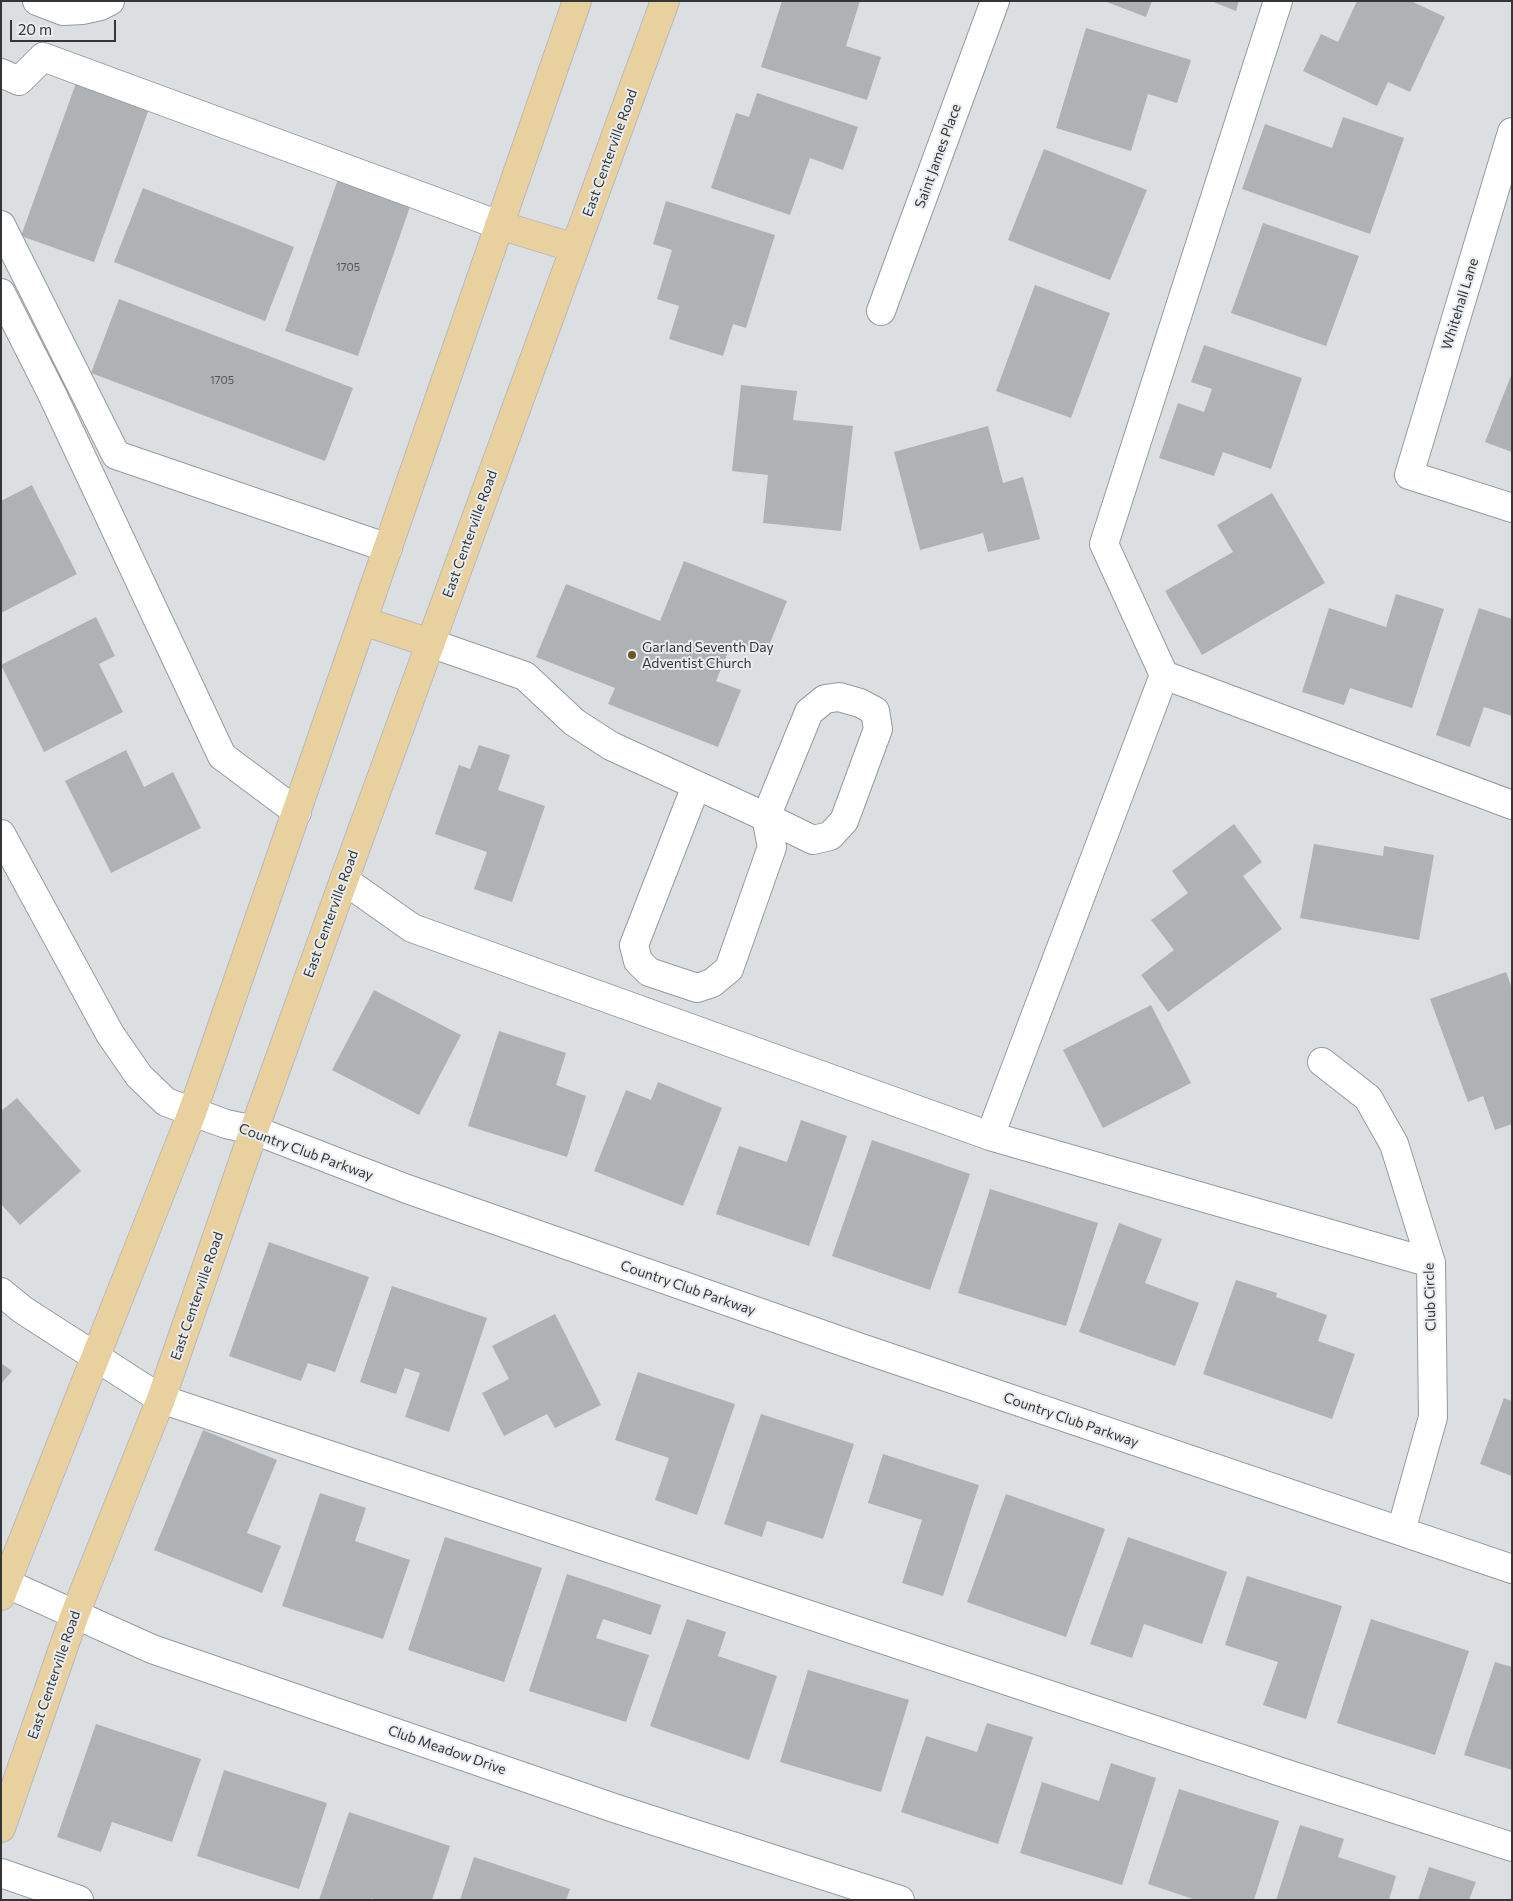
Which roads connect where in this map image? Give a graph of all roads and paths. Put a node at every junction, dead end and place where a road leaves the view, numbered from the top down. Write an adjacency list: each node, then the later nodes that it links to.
1 (37, 1): 2 (street)
2 (110, 1)
3 (577, 1): 10 (main road)
4 (665, 1): 11 (main road, East Centerville Road)
5 (995, 1): 13 (street, Saint James Place)
6 (1278, 1): 18 (street)
7 (1, 73): 10 (street)
8 (1512, 132): 14 (street, Whitehall Lane)
9 (1, 225): 15 (street)
10 (500, 225): 11 (main road); 15 (main road)
11 (575, 248): 17 (main road, East Centerville Road)
12 (1, 293): 21 (street)
13 (881, 311)
14 (1512, 508)
15 (388, 548): 16 (main road)
16 (363, 621): 17 (main road); 21 (main road)
17 (430, 643): 19 (street); 24 (main road, East Centerville Road)
18 (1164, 675): 20 (street); 28 (street)
19 (696, 786): 22 (street); 22 (street)
20 (1512, 806)
21 (297, 812): 26 (main road)
22 (766, 818): 22 (street)
23 (1, 834): 26 (street, Country Club Parkway)
24 (344, 880): 27 (main road, East Centerville Road); 28 (street)
25 (1322, 1062): 29 (street, Club Circle)
26 (192, 1113): 27 (street, Country Club Parkway); 31 (main road)
27 (254, 1130): 32 (main road, East Centerville Road); 33 (street, Country Club Parkway)
28 (990, 1136): 29 (street)
29 (1431, 1263): 33 (street, Club Circle)
30 (1, 1292): 31 (street)
31 (96, 1358): 32 (street); 35 (main road)
32 (161, 1399): 36 (main road, East Centerville Road); 38 (street)
33 (1400, 1531): 34 (street, Country Club Parkway)
34 (1512, 1569)
35 (3, 1587): 36 (street, Club Meadow Drive)
36 (75, 1614): 37 (main road, East Centerville Road); 41 (street, Club Meadow Drive)
37 (1, 1828)
38 (1512, 1847)
39 (1, 1873): 40 (street)
40 (79, 1900)
41 (900, 1900)

